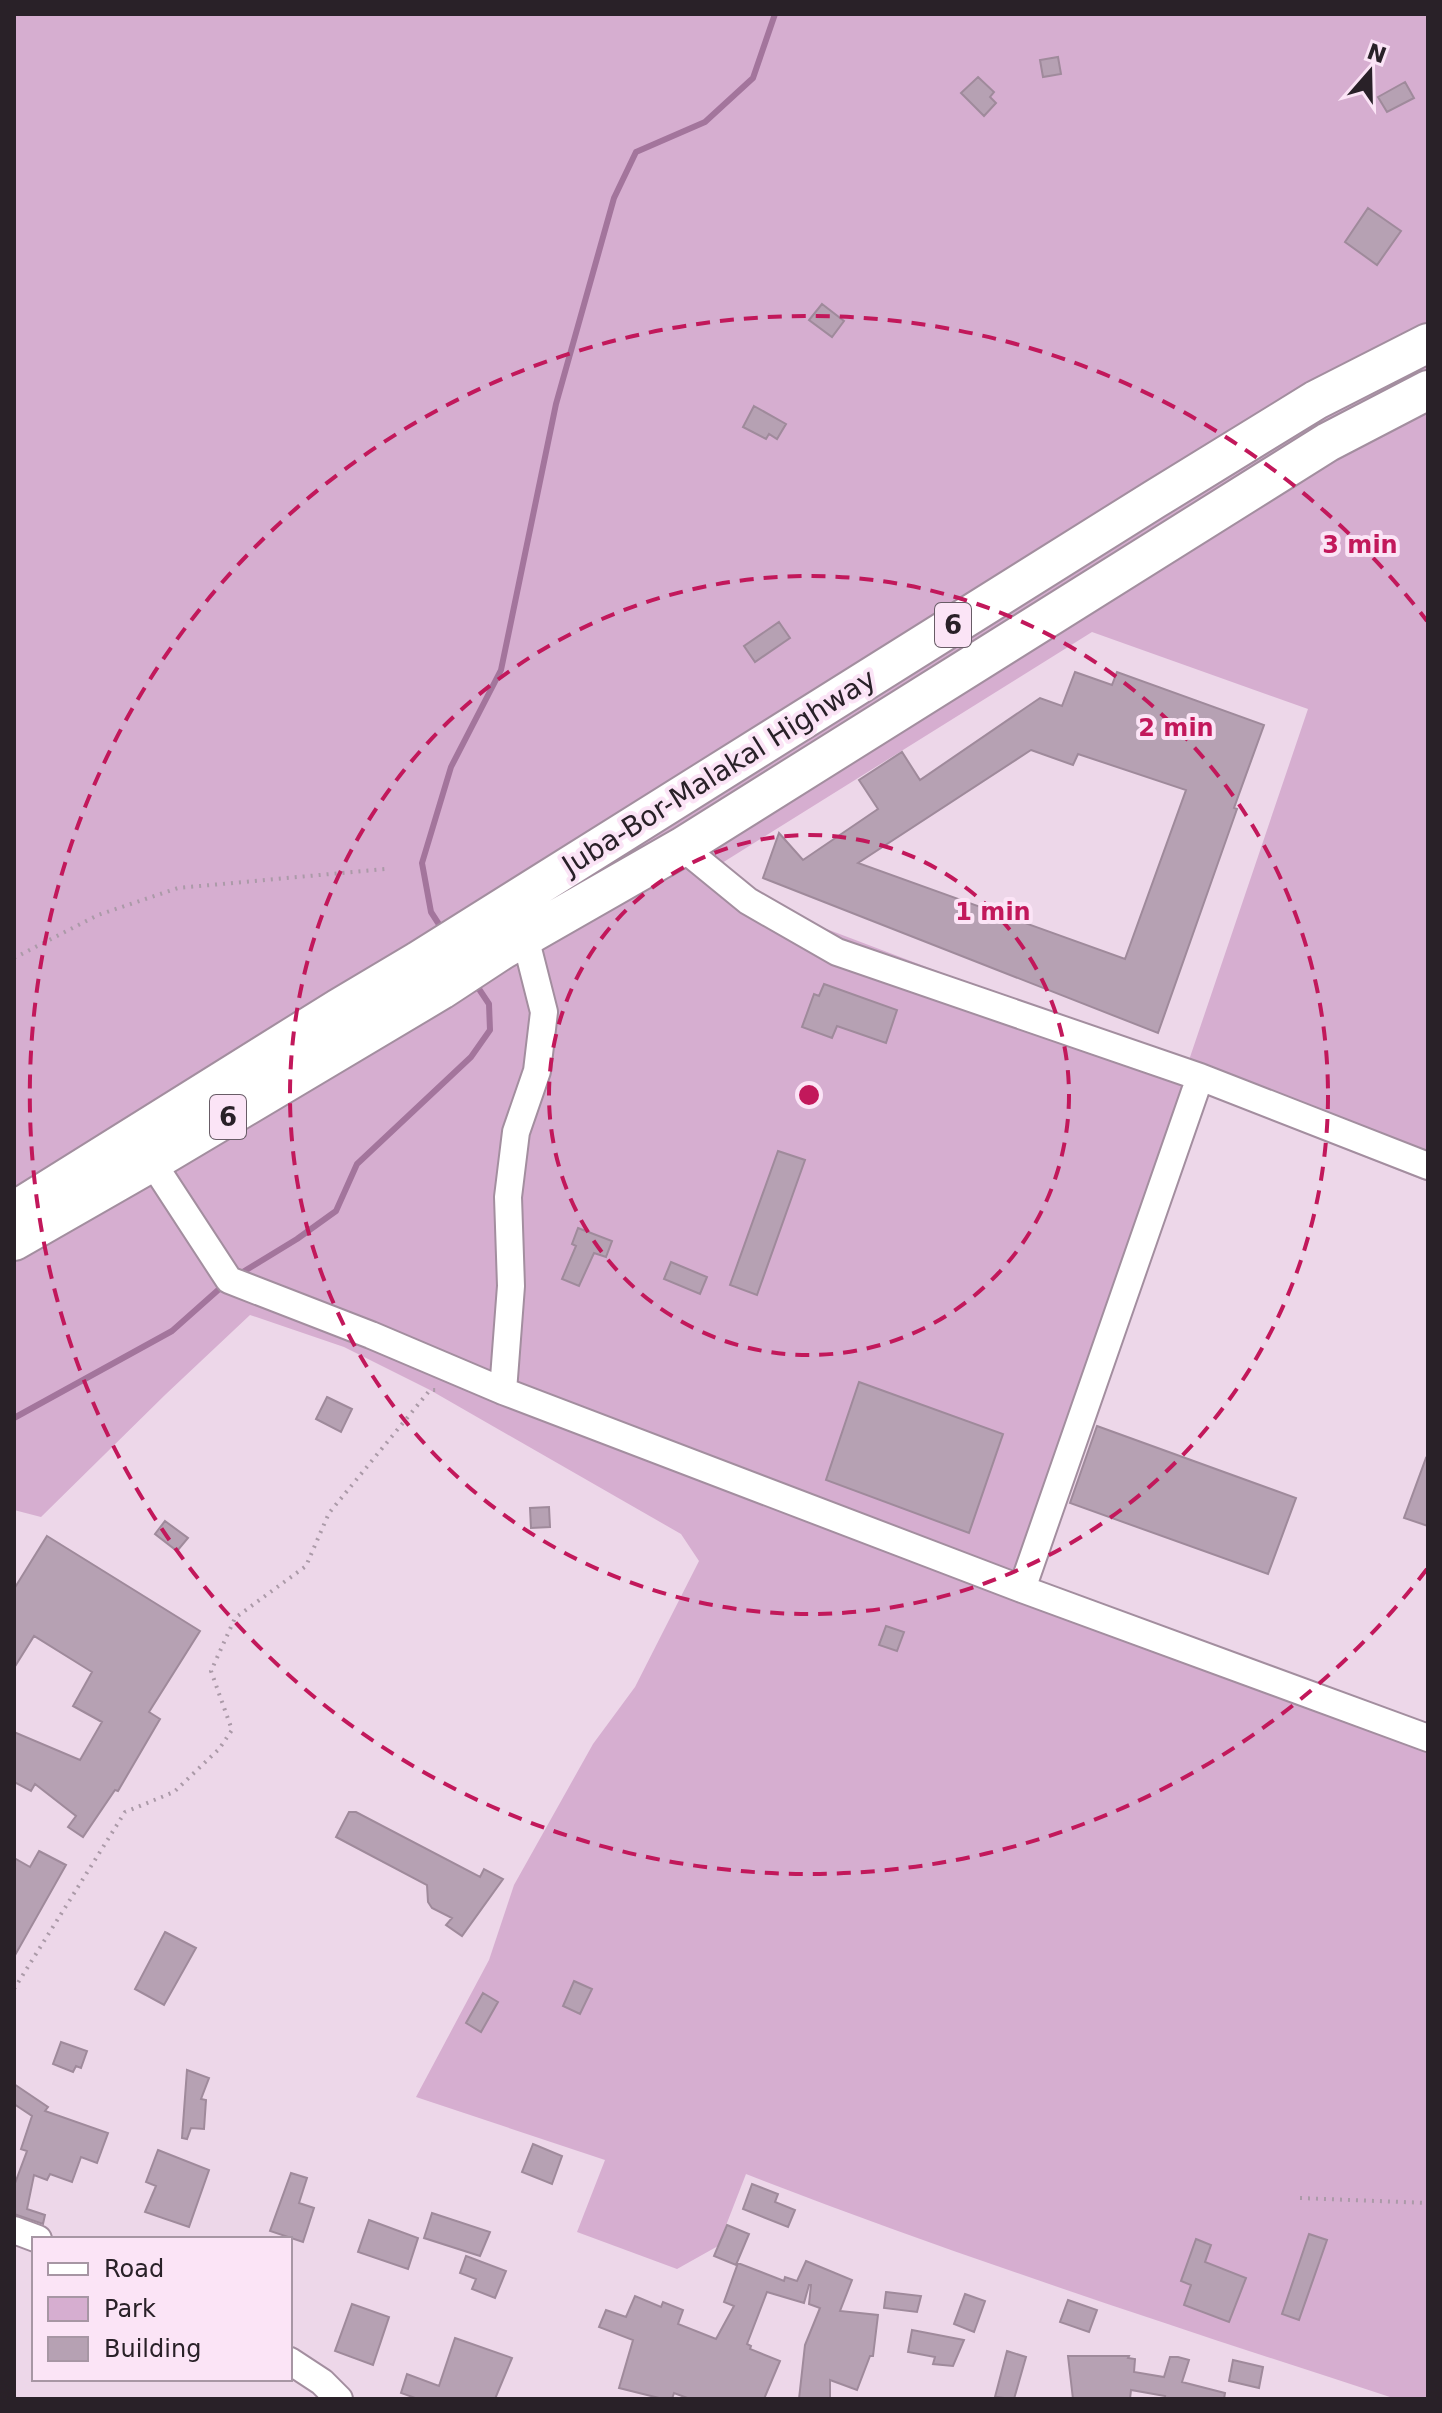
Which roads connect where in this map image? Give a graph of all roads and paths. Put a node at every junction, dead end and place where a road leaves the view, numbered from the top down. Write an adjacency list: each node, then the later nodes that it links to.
1 (1428, 343): 5 (highway, Juba-Bor-Malakal Highway / 6)
2 (1428, 390): 3 (highway, Juba-Bor-Malakal Highway / 6)
3 (682, 847): 5 (highway, Juba-Bor-Malakal Highway / 6); 8 (street)
4 (385, 869): 6 (path)
5 (504, 936): 7 (highway, Juba-Bor-Malakal Highway / 6); 14 (street)
6 (14, 958)
7 (429, 976): 9 (highway, Juba-Bor-Malakal Highway / 6); 11 (highway, Juba-Bor-Malakal Highway / 6)
8 (1200, 1077): 10 (street); 15 (street)
9 (152, 1162): 12 (highway, Juba-Bor-Malakal Highway / 6); 14 (street)
10 (1428, 1166)
11 (14, 1211)
12 (14, 1241)
13 (444, 1390): 17 (path)
14 (503, 1391): 15 (street)
15 (1022, 1589): 16 (street)
16 (1428, 1738)
17 (14, 1989)
18 (1300, 2198): 19 (path)
19 (1428, 2203)
20 (292, 2362): 21 (street)
21 (339, 2399)

